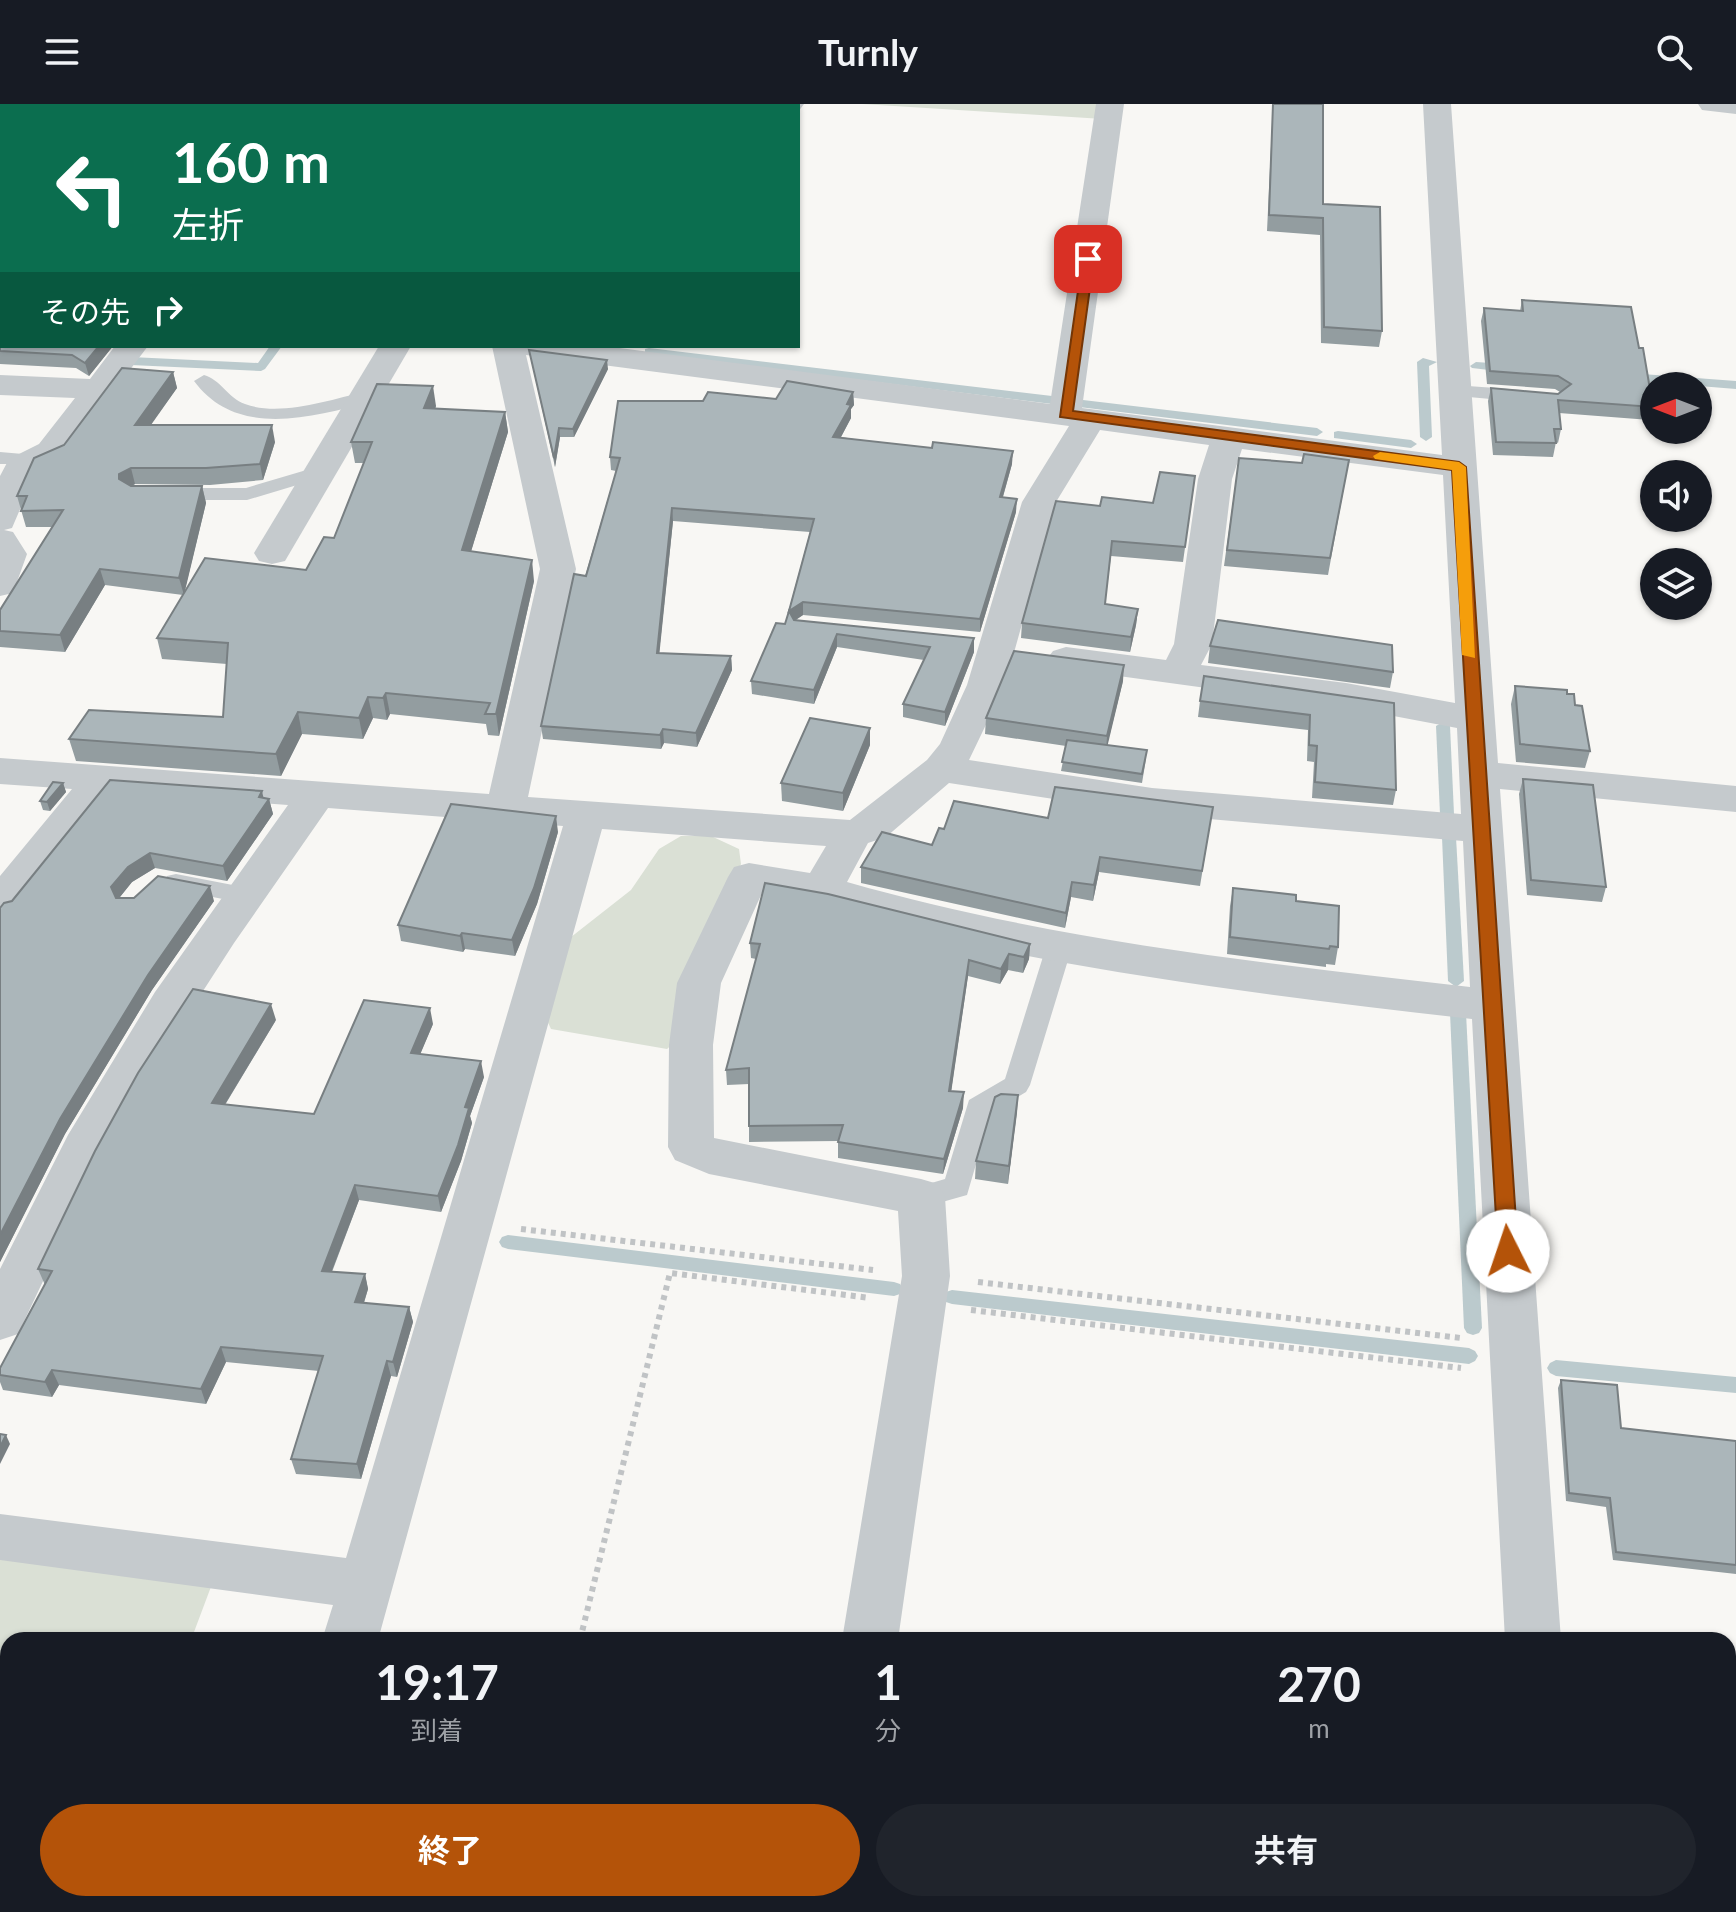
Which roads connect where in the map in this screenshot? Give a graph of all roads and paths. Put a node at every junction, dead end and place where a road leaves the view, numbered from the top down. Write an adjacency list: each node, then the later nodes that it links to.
1 (1110, 104): 16 (street)
2 (1437, 104): 13 (street)
3 (1712, 104): 4 (street)
4 (1736, 106)
5 (130, 348): 12 (street)
6 (394, 348): 15 (street)
7 (508, 348): 35 (street)
8 (567, 348): 9 (street)
9 (622, 351): 16 (street)
10 (204, 381): 15 (lane)
11 (0, 385): 12 (street)
12 (98, 389): 18 (street)
13 (1454, 391): 14 (lane); 19 (street)
14 (1541, 397)
15 (364, 398): 20 (street)
16 (1078, 416): 17 (street); 26 (street)
17 (1229, 436): 19 (street); 27 (street)
18 (11, 462): 22 (street)
19 (1459, 467): 28 (street)
20 (320, 472): 21 (lane); 24 (street)
21 (149, 493)
22 (0, 521)
23 (0, 540): 25 (street)
24 (272, 553)
25 (0, 585)
26 (988, 645): 27 (street); 29 (street)
27 (1178, 673): 28 (street)
28 (1474, 719): 31 (street)
29 (941, 769): 37 (street); 38 (street)
30 (0, 771): 32 (street)
31 (1477, 774): 34 (street); 37 (street)
32 (103, 778): 33 (street); 42 (street)
33 (318, 794): 35 (street); 41 (street)
34 (1736, 799)
35 (505, 810): 36 (street)
36 (586, 815): 38 (street); 46 (street)
37 (1481, 829): 44 (street)
38 (853, 834): 40 (street)
39 (147, 887): 41 (lane)
40 (822, 889): 43 (street); 45 (street)
41 (243, 895): 48 (street)
42 (0, 904)
43 (1059, 947): 44 (street); 45 (lane)
44 (1491, 1005): 49 (street)
45 (921, 1197): 47 (street)
46 (469, 1223): 47 (path); 51 (street)
47 (926, 1276): 49 (path); 53 (street)
48 (0, 1320)
49 (1514, 1344): 54 (street)
50 (0, 1537): 51 (street)
51 (366, 1585): 52 (street)
52 (352, 1632)
53 (871, 1632)
54 (1532, 1632)

